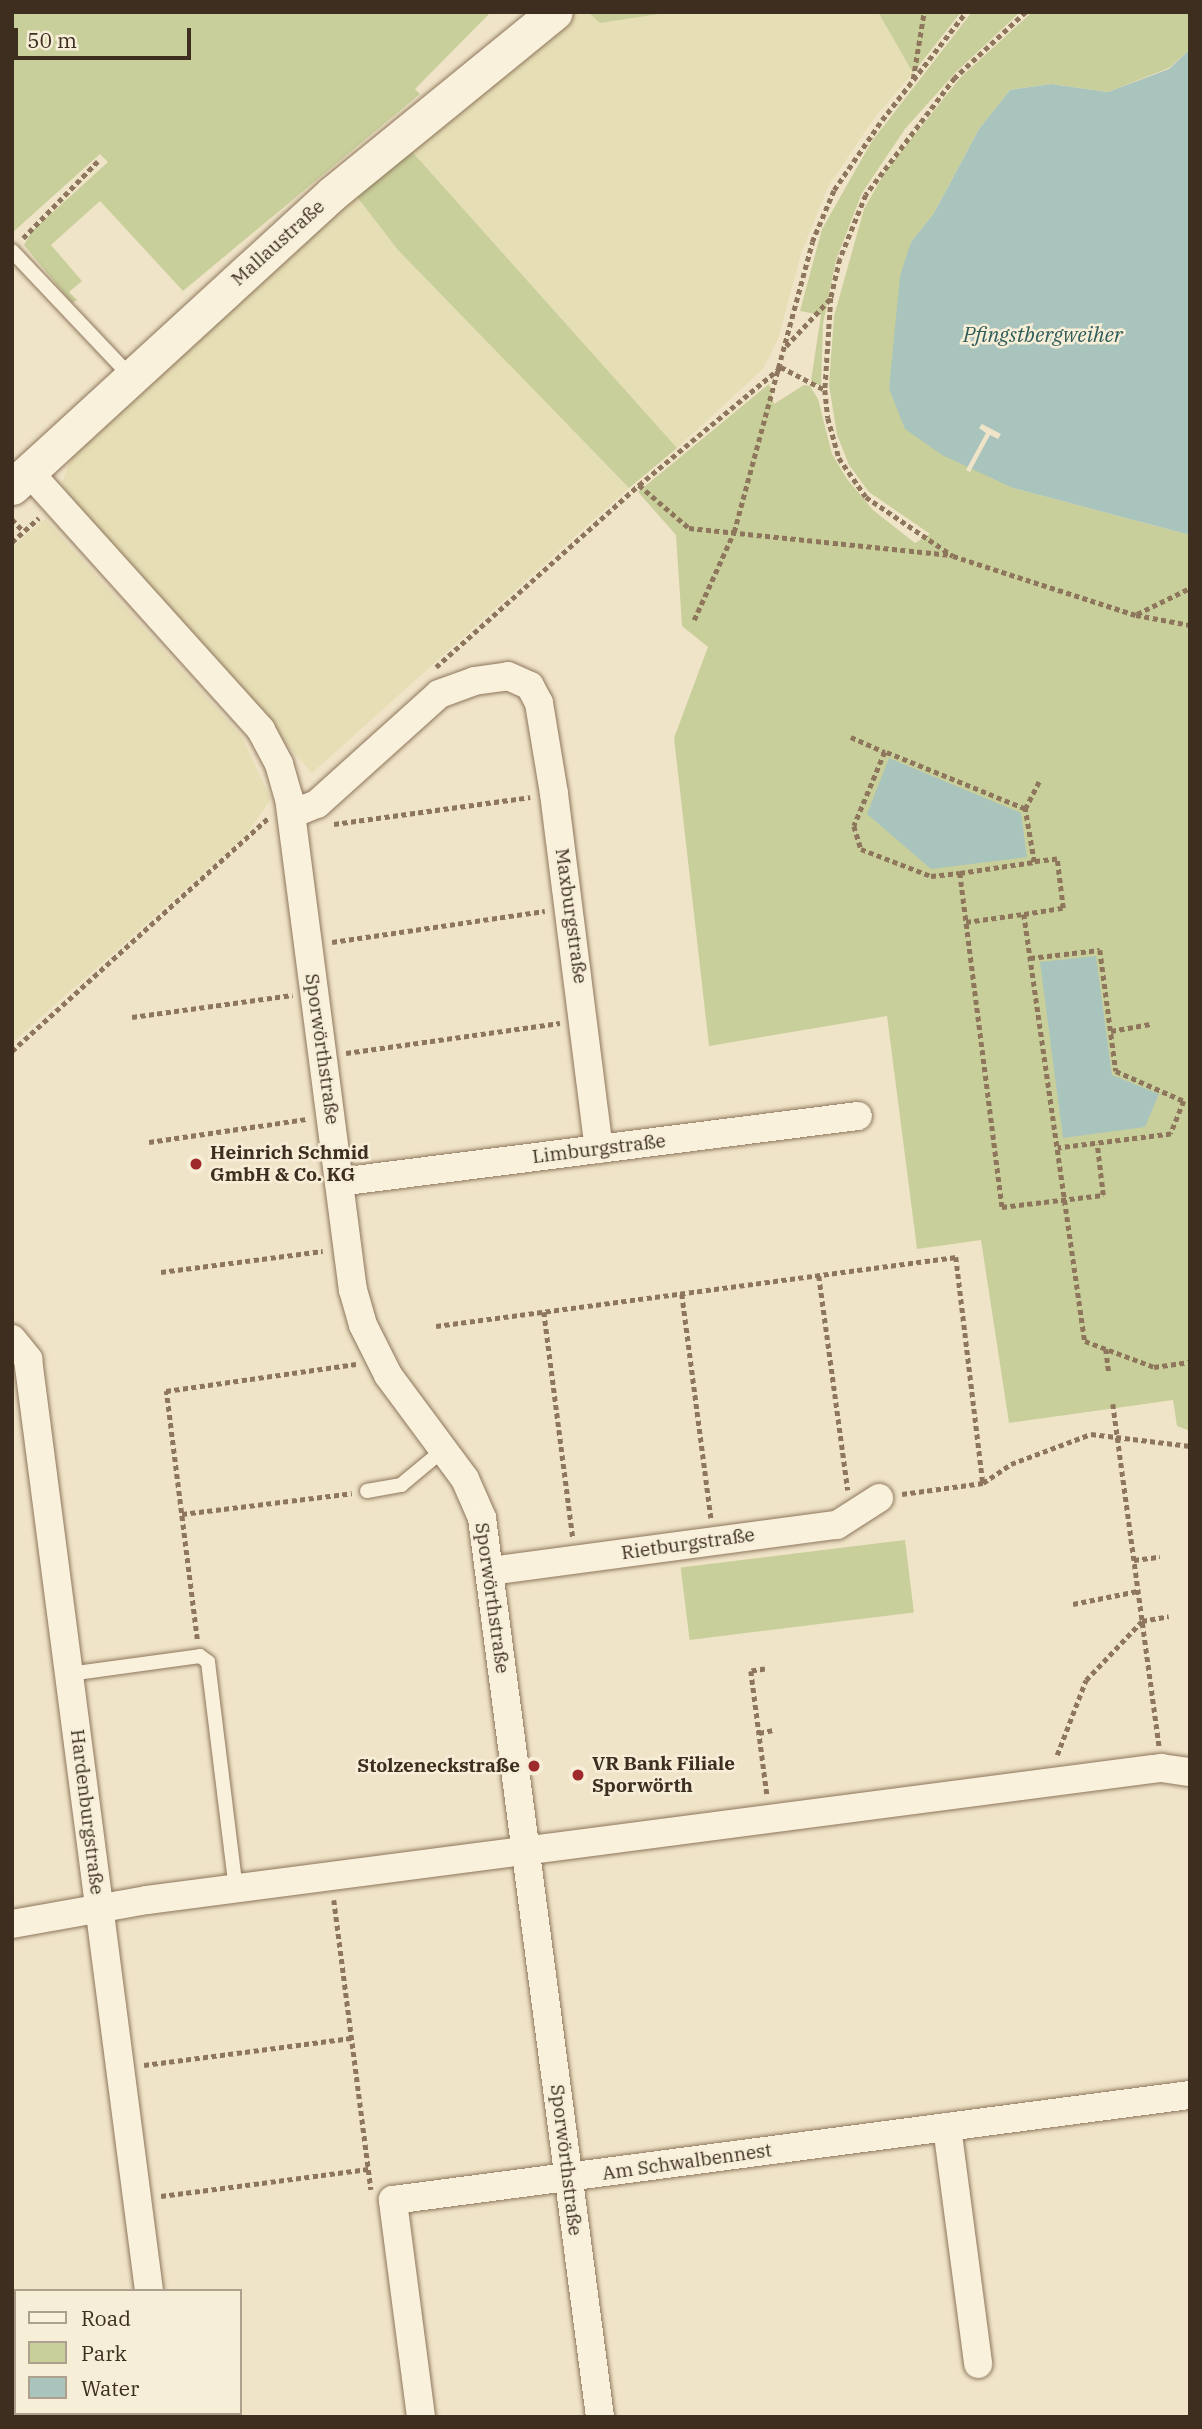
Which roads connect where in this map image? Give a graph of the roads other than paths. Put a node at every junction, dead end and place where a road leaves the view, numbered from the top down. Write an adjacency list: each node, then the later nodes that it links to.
1 (555, 12): 3 (street, Mallaustraße)
2 (12, 250): 3 (lane)
3 (132, 378): 4 (street, Mallaustraße)
4 (20, 479): 5 (street, Sporwörthstraße)
5 (292, 814): 7 (street, Maxburgstraße); 8 (street, Sporwörthstraße)
6 (858, 1116): 7 (street, Limburgstraße)
7 (599, 1149): 8 (street, Limburgstraße)
8 (339, 1182): 10 (street, Sporwörthstraße)
9 (12, 1339): 14 (street, Hardenburgstraße)
10 (443, 1450): 11 (lane); 13 (street, Sporwörthstraße)
11 (367, 1491)
12 (879, 1498): 13 (street, Rietburgstraße)
13 (490, 1571): 16 (street, Sporwörthstraße)
14 (69, 1674): 17 (lane); 18 (street, Hardenburgstraße)
15 (1182, 1769): 16 (street)
16 (526, 1852): 17 (street); 22 (street, Sporwörthstraße)
17 (236, 1889): 18 (street)
18 (100, 1909): 19 (street); 23 (street, Hardenburgstraße)
19 (12, 1924)
20 (1190, 2095): 21 (street, Am Schwalbennest)
21 (947, 2127): 22 (street, Am Schwalbennest); 24 (street)
22 (569, 2177): 25 (street, Am Schwalbennest); 26 (street, Sporwörthstraße)
23 (149, 2289)
24 (978, 2364)
25 (421, 2417)
26 (600, 2417)

